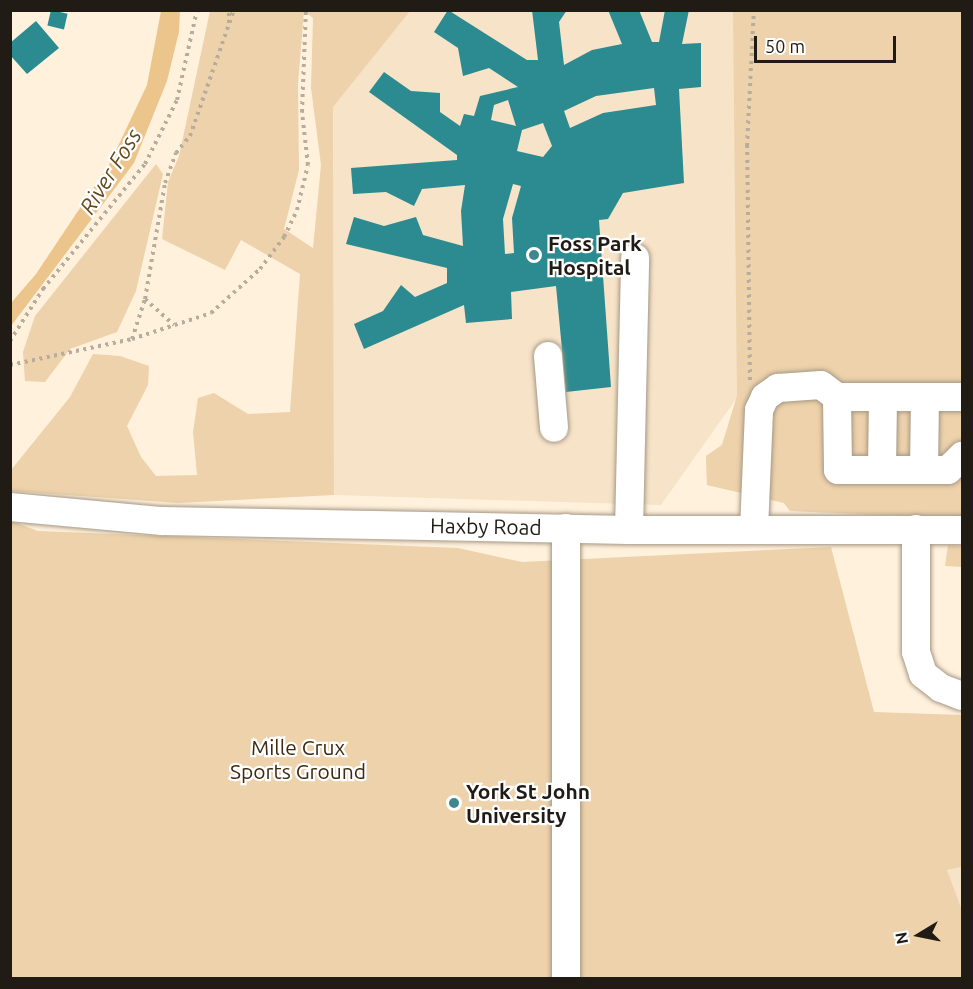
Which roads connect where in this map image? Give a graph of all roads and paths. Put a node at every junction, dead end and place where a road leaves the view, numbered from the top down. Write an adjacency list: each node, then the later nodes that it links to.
1 (197, 10): 11 (path)
2 (229, 10): 6 (path)
3 (234, 10): 6 (path)
4 (306, 10): 9 (path)
5 (754, 10): 18 (path)
6 (228, 30): 8 (path)
7 (636, 258): 26 (street)
8 (145, 299): 9 (path); 10 (path)
9 (175, 326): 10 (path)
10 (132, 339): 13 (path)
11 (10, 341)
12 (548, 356): 19 (street)
13 (10, 365)
14 (837, 397): 16 (street); 18 (street); 21 (street)
15 (963, 397): 17 (street)
16 (883, 398): 17 (street); 21 (street)
17 (925, 398): 22 (street)
18 (762, 405): 27 (street)
19 (554, 428)
20 (963, 456): 22 (street)
21 (882, 470): 22 (street)
22 (924, 470)
23 (10, 507): 24 (street, Haxby Road)
24 (566, 528): 26 (street, Haxby Road); 30 (street)
25 (916, 529): 27 (street, Haxby Road); 28 (street, Haxby Road); 29 (street)
26 (629, 530): 27 (street, Haxby Road)
27 (754, 530)
28 (963, 530)
29 (963, 696)
30 (566, 978)

